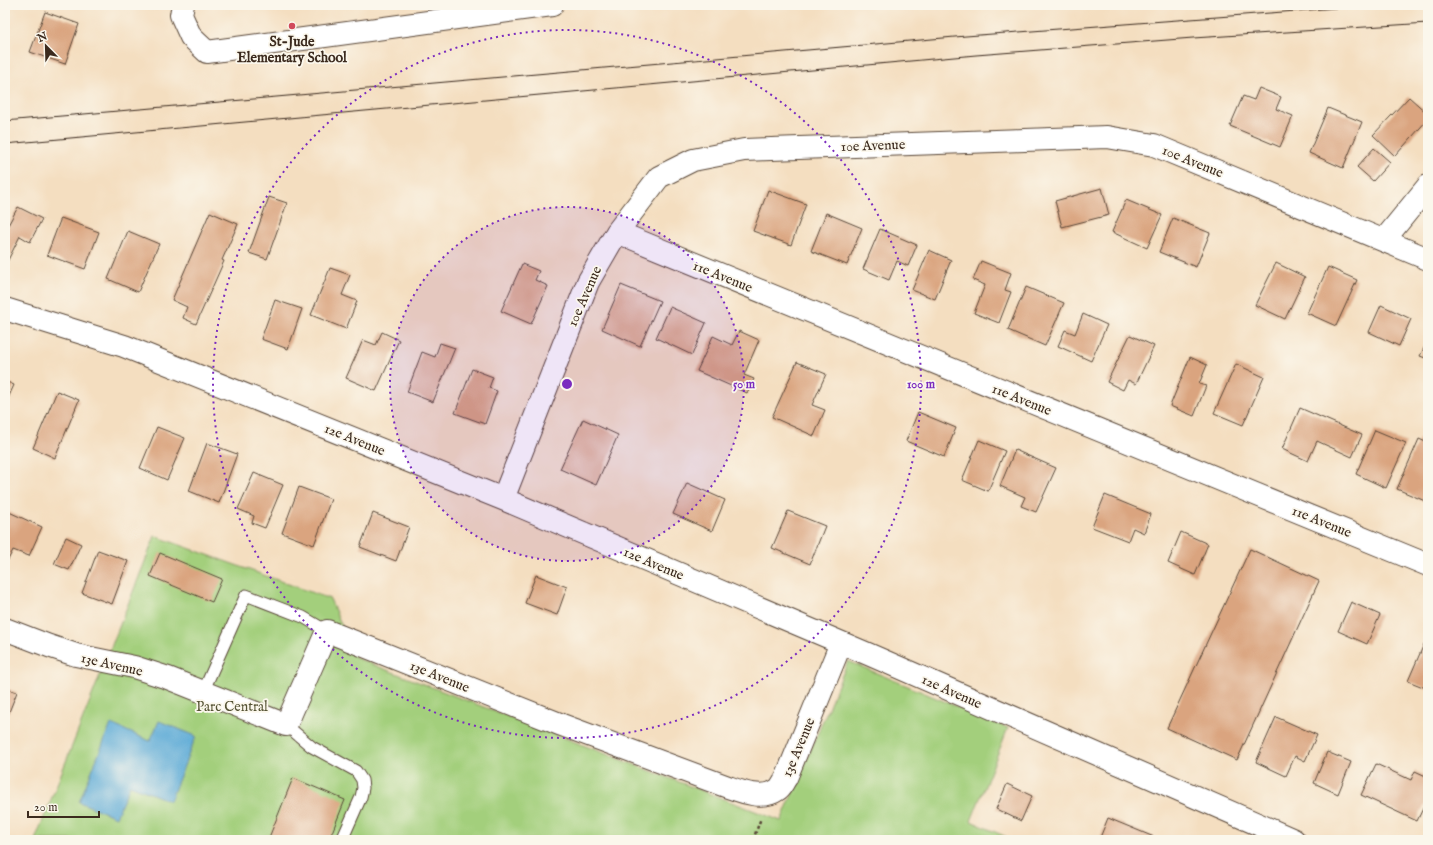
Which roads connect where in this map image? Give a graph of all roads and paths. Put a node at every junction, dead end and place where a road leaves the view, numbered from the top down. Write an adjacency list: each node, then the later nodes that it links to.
1 (183, 5): 2 (street)
2 (552, 5)
3 (1428, 186): 5 (street)
4 (617, 232): 5 (street, 10e Avenue); 8 (street, 10e Avenue); 9 (street, 11e Avenue)
5 (1384, 240): 6 (street, 10e Avenue)
6 (1428, 259)
7 (5, 309): 8 (street, 12e Avenue)
8 (503, 499): 12 (street, 12e Avenue)
9 (1428, 565)
10 (5, 629): 13 (street, 13e Avenue)
11 (327, 631): 12 (street, 13e Avenue); 13 (lane); 14 (street)
12 (841, 643): 18 (street, 12e Avenue)
13 (203, 692): 14 (street, 13e Avenue)
14 (286, 725): 16 (lane)
15 (764, 812): 17 (path)
16 (342, 840)
17 (753, 840)
18 (1294, 840)

